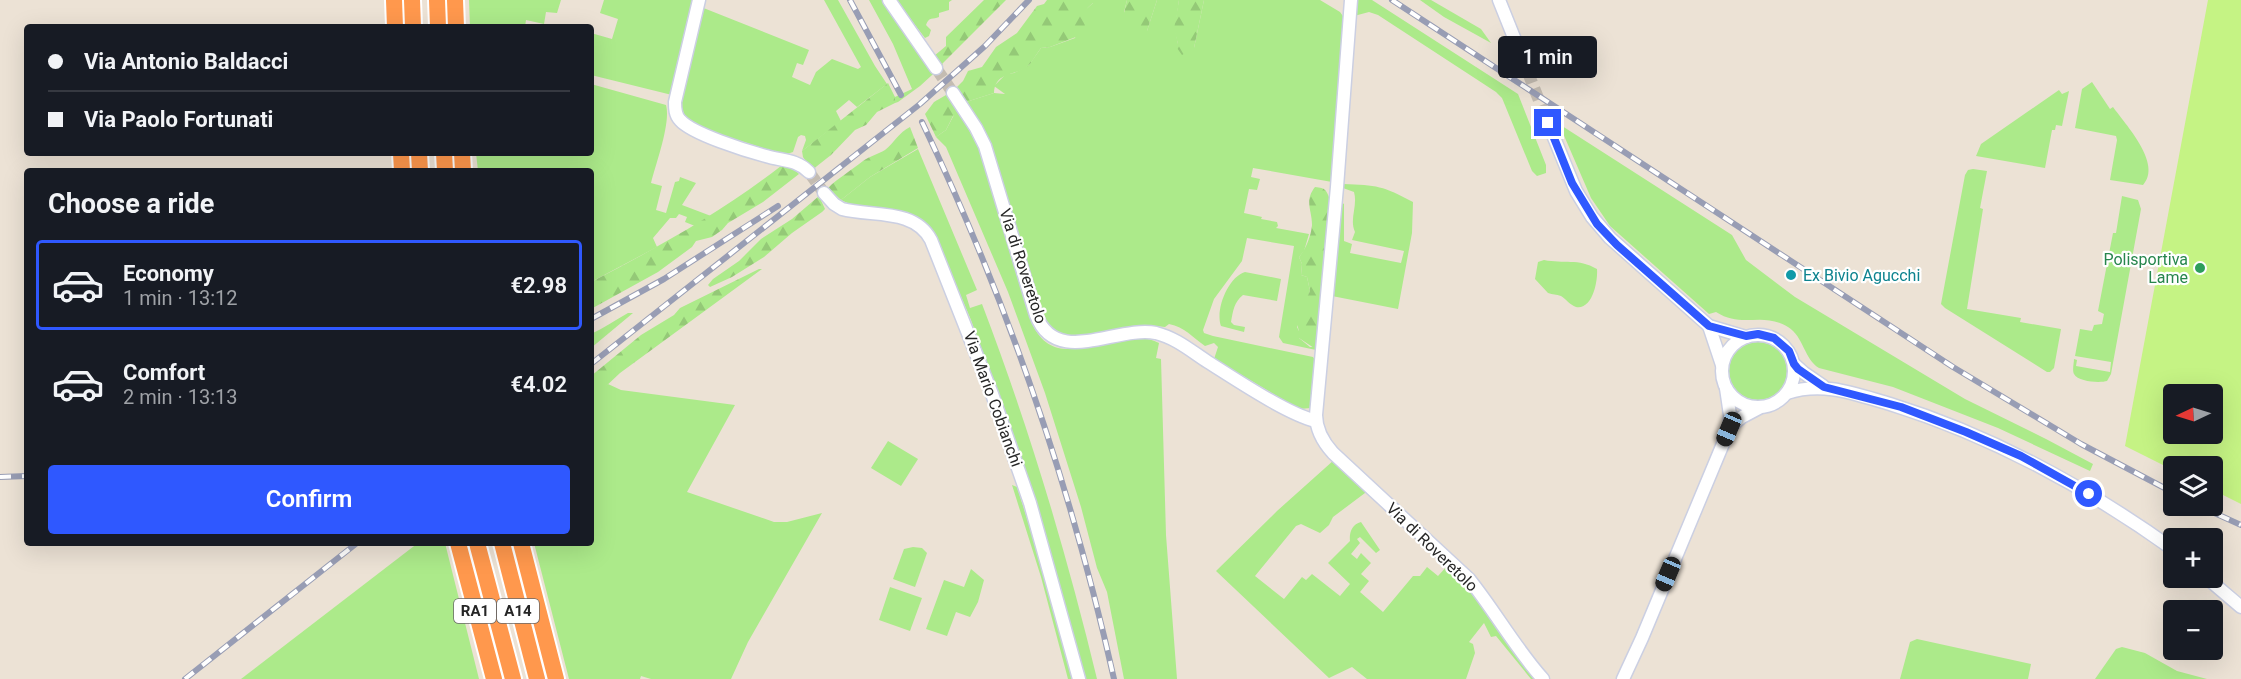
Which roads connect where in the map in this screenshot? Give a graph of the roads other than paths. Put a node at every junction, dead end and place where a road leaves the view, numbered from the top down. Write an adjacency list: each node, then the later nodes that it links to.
1 (394, 0): 9 (highway)
2 (412, 0): 10 (highway)
3 (437, 0): 11 (highway)
4 (455, 0): 12 (highway)
5 (699, 0): 17 (street)
6 (889, 0): 14 (street)
7 (1351, 0): 27 (street)
8 (1498, 0): 13 (street)
9 (395, 24)
10 (413, 24)
11 (438, 24)
12 (456, 24)
13 (1521, 55)
14 (936, 68)
15 (953, 93): 27 (street, Via di Roveretolo)
16 (1548, 123): 19 (street)
17 (809, 172)
18 (824, 193): 40 (street, Via Mario Cobianchi)
19 (1709, 326): 20 (street); 22 (street)
20 (1746, 336): 21 (street); 22 (street)
21 (1794, 364): 23 (street); 25 (street)
22 (1722, 365): 24 (street)
23 (1824, 387): 25 (street); 29 (street)
24 (1726, 388): 26 (street); 28 (street)
25 (1787, 393): 26 (street)
26 (1759, 408): 28 (street)
27 (1316, 421): 41 (street, Via di Roveretolo)
28 (1730, 427): 42 (street)
29 (2163, 542)
30 (459, 546): 36 (highway, RA1)
31 (478, 546): 37 (highway, A14)
32 (503, 546): 38 (highway, A14)
33 (522, 546): 39 (highway)
34 (2219, 588): 35 (street)
35 (2241, 607)
36 (494, 679)
37 (513, 679)
38 (537, 679)
39 (556, 679)
40 (1079, 679)
41 (1543, 679)
42 (1623, 679)

